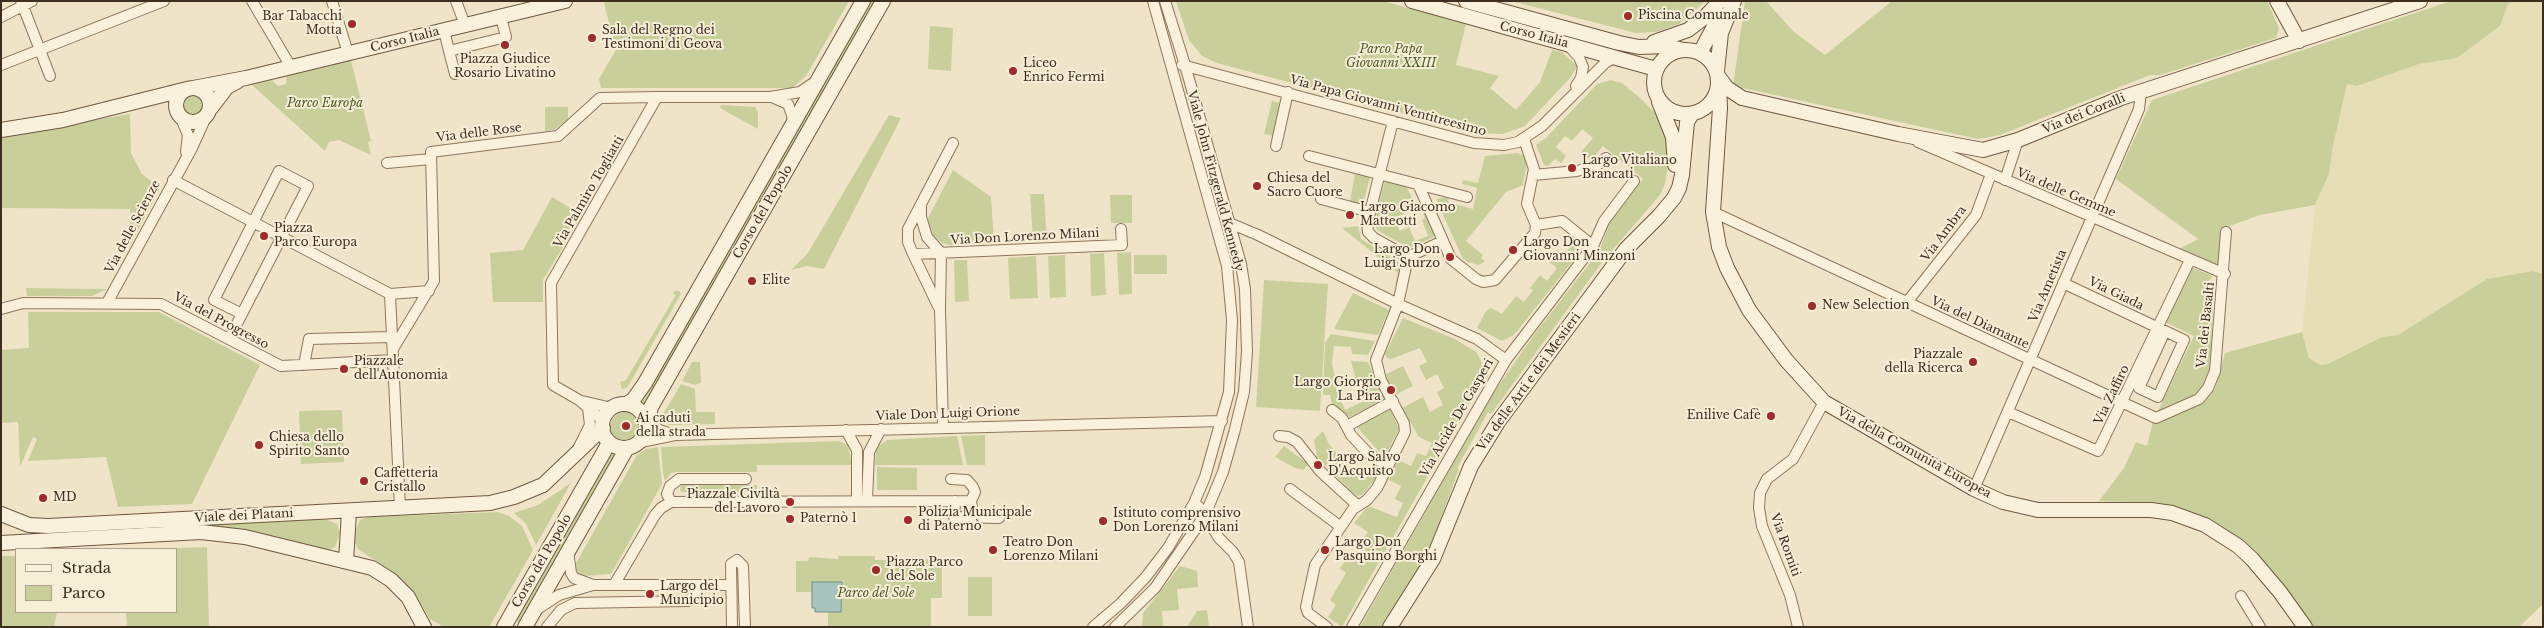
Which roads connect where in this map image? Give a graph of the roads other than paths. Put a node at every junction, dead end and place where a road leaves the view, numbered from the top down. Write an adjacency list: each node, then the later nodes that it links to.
1 (164, 1): 25 (street)
2 (252, 1): 33 (street)
3 (332, 1): 29 (street)
4 (456, 1): 20 (street)
5 (863, 1): 40 (street, Corso del Popolo)
6 (883, 1): 125 (street, Corso del Popolo)
7 (1152, 1): 34 (street, Viale John Fitzgerald Kennedy)
8 (1165, 1): 32 (street, Viale John Fitzgerald Kennedy)
9 (1412, 1): 23 (street, Corso Italia)
10 (1466, 1): 24 (street, Corso Italia)
11 (1720, 1): 24 (street)
12 (1727, 1): 28 (street)
13 (1734, 1): 38 (street)
14 (2277, 1): 22 (street)
15 (2420, 1): 22 (street, Via dei Coralli)
16 (560, 2): 18 (street, Corso Italia)
17 (25, 3): 19 (street); 25 (street)
18 (501, 16): 20 (street, Corso Italia); 27 (street)
19 (1, 17)
20 (465, 25): 21 (street, Corso Italia)
21 (444, 30): 27 (street); 29 (street, Corso Italia)
22 (2299, 41): 43 (street, Via dei Coralli)
23 (1566, 43): 30 (street, Corso Italia); 47 (street)
24 (1619, 43): 26 (street, Corso Italia)
25 (40, 49): 31 (street); 37 (street)
26 (1684, 50): 28 (street); 35 (street)
27 (449, 51): 36 (street)
28 (1700, 52): 38 (street)
29 (348, 53): 33 (street, Corso Italia)
30 (1615, 58): 35 (street, Corso Italia); 47 (street)
31 (1, 64)
32 (1185, 65): 34 (street); 42 (street, Via Papa Giovanni Ventitreesimo); 85 (street, Viale John Fitzgerald Kennedy)
33 (291, 67): 39 (street, Corso Italia)
34 (1172, 67): 83 (street, Viale John Fitzgerald Kennedy)
35 (1656, 69): 44 (street)
36 (455, 74)
37 (50, 76)
38 (1718, 77): 48 (street); 49 (street, Via della Comunità Europea); 52 (street)
39 (246, 78): 41 (street); 51 (street)
40 (819, 79): 46 (street); 55 (street, Corso del Popolo)
41 (190, 88): 50 (street); 51 (street); 53 (street)
42 (1288, 92): 54 (street, Via Papa Giovanni Ventitreesimo); 61 (street)
43 (2141, 92): 59 (street, Via dei Coralli); 82 (street, Via Ametista)
44 (1657, 96): 52 (street); 87 (street)
45 (657, 97): 46 (street); 66 (street, Via delle Rose); 115 (street, Via Palmiro Togliatti)
46 (770, 97): 55 (street)
47 (1569, 97): 58 (street, Via Papa Giovanni Ventitreesimo)
48 (1742, 98): 49 (street); 57 (street, Via dei Coralli)
49 (1720, 102): 52 (street); 62 (street, Via della Comunità Europea)
50 (133, 104): 53 (street); 56 (street)
51 (208, 112): 53 (street); 67 (street)
52 (1697, 112): 62 (street); 87 (street)
53 (179, 114): 67 (street)
54 (1393, 121): 58 (street, Via Papa Giovanni Ventitreesimo); 70 (street)
55 (793, 124): 119 (street, Corso del Popolo)
56 (1, 130)
57 (1898, 134): 63 (street, Via dei Coralli); 69 (street, Via delle Gemme)
58 (1524, 139): 72 (street)
59 (2018, 140): 63 (street, Via dei Coralli); 74 (street)
60 (954, 143): 79 (street)
61 (1276, 146)
62 (1718, 150): 81 (street, Via della Comunità Europea)
63 (1983, 150): 69 (street)
64 (1309, 156): 70 (street)
65 (1606, 158): 72 (street)
66 (431, 159): 68 (street); 99 (street, Via delle Rose)
67 (182, 162): 73 (street, Via delle Scienze)
68 (387, 163)
69 (1977, 168): 71 (street, Via delle Gemme)
70 (1380, 174): 76 (street); 80 (street)
71 (1991, 174): 74 (street, Via delle Gemme); 101 (street, Via Ambra)
72 (1533, 175): 86 (street)
73 (172, 180): 84 (street); 102 (street, Via delle Scienze)
74 (2005, 180): 82 (street, Via delle Gemme)
75 (1634, 181): 92 (street)
76 (1418, 184): 77 (street); 91 (street)
77 (1467, 197)
78 (1322, 199): 80 (street)
79 (921, 205): 93 (street); 94 (street)
80 (1370, 212): 95 (street)
81 (1713, 212): 101 (street, Via del Diamante); 117 (street, Via della Comunità Europea)
82 (2092, 217): 96 (street, Via delle Gemme); 98 (street, Via Ametista)
83 (1214, 218): 85 (street, Via Alcide De Gasperi); 126 (street, Viale John Fitzgerald Kennedy)
84 (249, 220): 90 (street); 90 (street); 106 (street)
85 (1230, 223): 103 (street, Via Alcide De Gasperi); 149 (street, Viale John Fitzgerald Kennedy)
86 (1536, 225): 91 (street); 92 (street)
87 (1645, 228): 181 (street, Via delle Arti e dei Mestieri)
88 (1121, 229): 93 (street, Via Don Lorenzo Milani)
89 (2226, 232): 97 (street, Via dei Basalti)
90 (286, 239): 100 (street); 106 (street)
91 (1443, 241): 95 (street)
92 (1593, 246): 112 (street)
93 (941, 253): 94 (street, Via Don Lorenzo Milani); 105 (street)
94 (913, 254): 105 (street)
95 (1408, 258): 103 (street)
96 (2190, 260): 97 (street, Via delle Gemme); 107 (street, Via Zaffiro)
97 (2224, 274): 124 (street, Via dei Basalti)
98 (2063, 283): 107 (street, Via Giada); 113 (street, Via Ametista)
99 (429, 291): 100 (street); 110 (street, Via delle Rose)
100 (390, 294): 108 (street)
101 (1907, 302): 113 (street, Via del Diamante)
102 (107, 303): 104 (street, Via del Progresso); 109 (street, Via del Progresso)
103 (1398, 304): 112 (street, Via Alcide De Gasperi); 116 (street)
104 (1, 309)
105 (940, 309): 129 (street)
106 (242, 314): 109 (street)
107 (2161, 330): 107 (street, Via Giada); 118 (street, Via Zaffiro)
108 (392, 337): 110 (street); 114 (street)
109 (229, 339): 114 (street, Via del Progresso)
110 (393, 348): 111 (street)
111 (393, 360): 114 (street, Via del Progresso); 148 (street)
112 (1506, 360): 180 (street, Via Alcide De Gasperi)
113 (2030, 360): 118 (street, Via del Diamante); 123 (street, Via Ametista)
114 (304, 365)
115 (579, 400): 120 (street); 121 (street)
116 (1393, 401): 127 (street); 137 (street)
117 (1824, 402): 142 (street, Via della Comunità Europea); 182 (street, Via Romiti)
118 (2122, 402): 123 (street, Via Zaffiro); 124 (street, Via del Diamante)
119 (628, 403): 121 (street); 125 (street)
120 (588, 408): 128 (street); 136 (street)
121 (612, 408): 128 (street)
122 (1332, 410): 127 (street)
123 (2008, 412): 142 (street, Via Ametista)
124 (2156, 418)
125 (646, 421): 132 (street); 135 (street)
126 (1222, 421): 129 (street, Viale Don Luigi Orione); 149 (street, Viale John Fitzgerald Kennedy)
127 (1347, 426): 137 (street)
128 (603, 427): 134 (street); 136 (street, Viale dei Platani)
129 (943, 427): 130 (street, Viale Don Luigi Orione)
130 (881, 429): 131 (street, Viale Don Luigi Orione); 140 (street)
131 (846, 430): 132 (street, Viale Don Luigi Orione); 140 (street)
132 (675, 435): 135 (street, Viale Don Luigi Orione)
133 (1278, 436): 147 (street)
134 (609, 442): 135 (street); 170 (street, Corso del Popolo)
135 (632, 446): 160 (street, Corso del Popolo)
136 (572, 459): 148 (street, Viale dei Platani)
137 (1388, 467): 147 (street)
138 (746, 479): 146 (street)
139 (951, 479): 145 (street)
140 (863, 480): 143 (street)
141 (1290, 489): 156 (street)
142 (1974, 489): 184 (street, Via della Comunità Europea)
143 (862, 501): 144 (street); 146 (street)
144 (954, 501): 145 (street); 152 (street)
145 (971, 501): 152 (street)
146 (671, 502): 163 (street)
147 (1356, 505): 156 (street)
148 (400, 508): 150 (street, Viale dei Platani)
149 (1202, 508): 168 (street, Viale John Fitzgerald Kennedy); 175 (street, Viale John Fitzgerald Kennedy); 178 (street)
150 (349, 512): 155 (street, Viale dei Platani); 161 (street)
151 (1, 514): 155 (street, Viale dei Platani)
152 (973, 517): 153 (street)
153 (999, 518)
154 (1, 520): 155 (street)
155 (29, 525)
156 (1341, 527): 179 (street)
157 (1, 538): 158 (street)
158 (26, 540): 159 (street, Viale dei Platani); 161 (street, Viale dei Platani)
159 (1, 543)
160 (568, 550): 162 (street); 167 (street, Corso del Popolo)
161 (346, 561): 169 (street, Viale dei Platani)
162 (594, 585): 163 (street); 167 (street)
163 (614, 585): 164 (street)
164 (698, 585): 165 (street); 172 (street)
165 (731, 585): 173 (street); 174 (street)
166 (2241, 596): 183 (street)
167 (533, 612): 171 (street, Corso del Popolo)
168 (1129, 615): 176 (street, Viale John Fitzgerald Kennedy); 177 (street)
169 (424, 627)
170 (504, 627)
171 (525, 627)
172 (547, 627)
173 (732, 627)
174 (745, 627)
175 (1093, 627)
176 (1115, 627)
177 (1131, 627)
178 (1248, 627)
179 (1327, 627)
180 (1352, 627)
181 (1390, 627)
182 (1798, 627)
183 (2260, 627)
184 (2305, 627)

